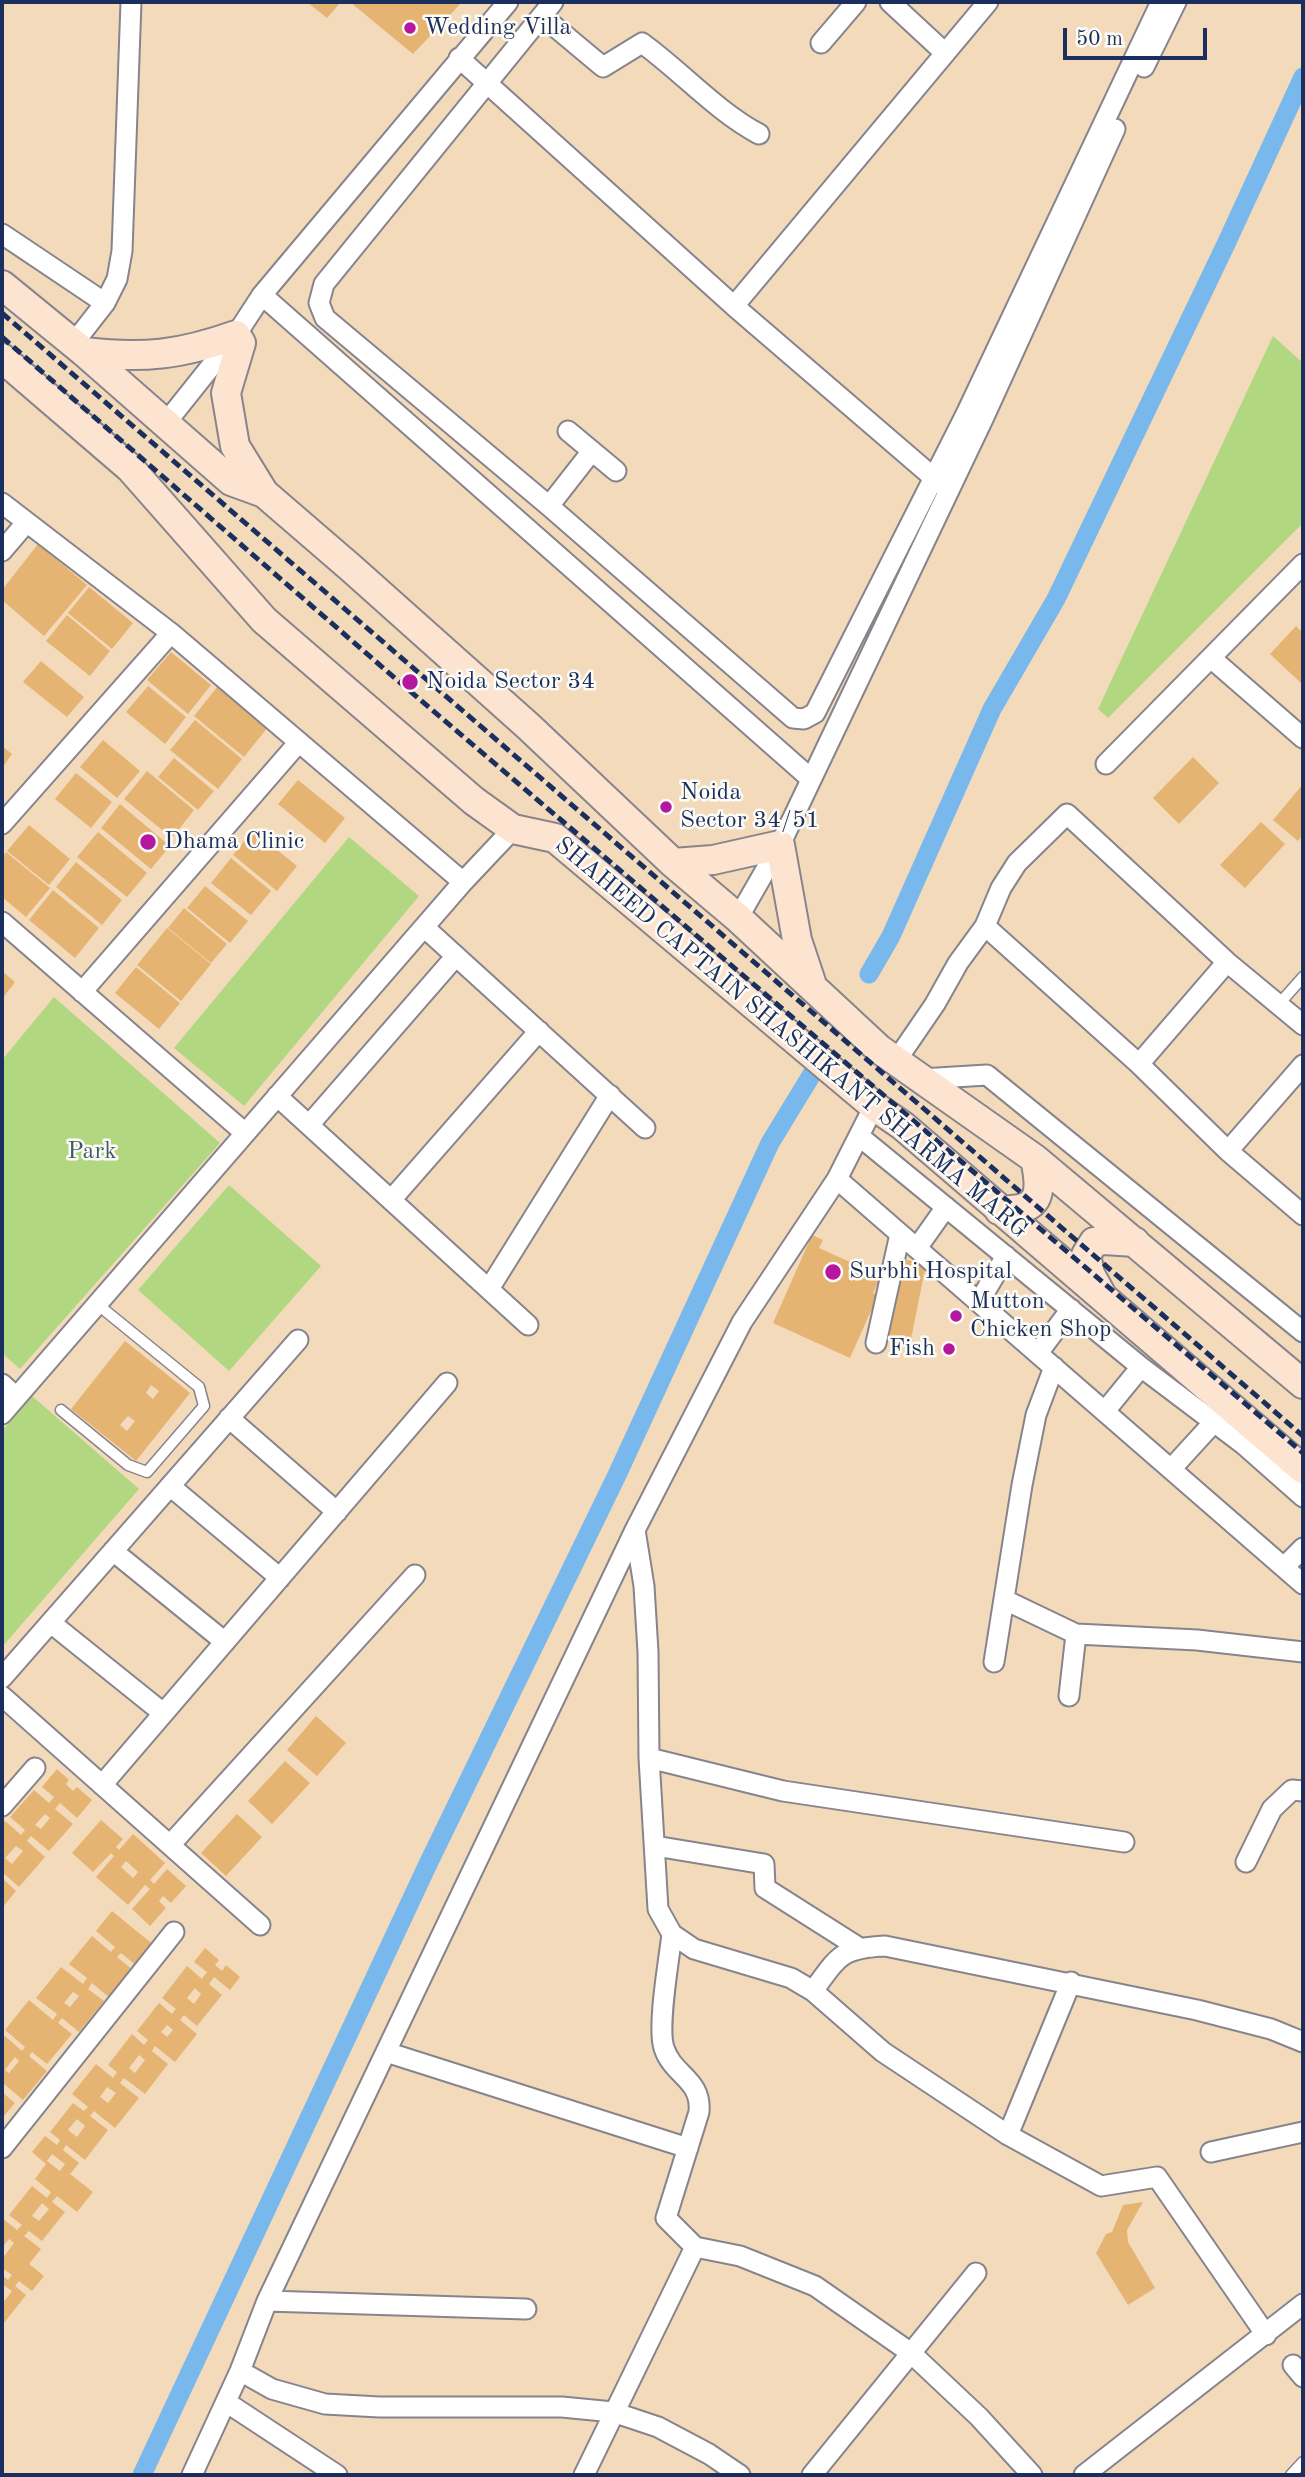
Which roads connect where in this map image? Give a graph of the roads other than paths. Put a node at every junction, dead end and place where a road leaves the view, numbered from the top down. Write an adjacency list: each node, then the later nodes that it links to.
1 (131, 2): 17 (street)
2 (508, 2): 11 (street)
3 (856, 2): 9 (street)
4 (890, 2): 10 (street)
5 (988, 2): 10 (street)
6 (1161, 2): 26 (street)
7 (1176, 2): 27 (street)
8 (548, 9): 12 (street); 13 (street)
9 (821, 43)
10 (945, 53): 18 (street)
11 (460, 58): 12 (street); 16 (street)
12 (486, 83): 18 (street); 30 (street)
13 (759, 134)
14 (2, 234): 17 (street)
15 (2, 285): 20 (main road, SHAHEED CAPTAIN SHASHIKANT SHARMA MARG)
16 (262, 295): 19 (street); 39 (street)
17 (105, 303): 20 (street)
18 (734, 306): 26 (street)
19 (236, 335): 20 (main road); 22 (street); 28 (main road)
20 (78, 348): 22 (main road, SHAHEED CAPTAIN SHASHIKANT SHARMA MARG)
21 (2, 358): 41 (main road, SHAHEED CAPTAIN SHASHIKANT SHARMA MARG)
22 (165, 424): 28 (main road, SHAHEED CAPTAIN SHASHIKANT SHARMA MARG)
23 (568, 431): 24 (street)
24 (592, 451): 25 (street); 30 (street)
25 (616, 471)
26 (933, 478): 27 (street); 30 (street)
27 (949, 490): 39 (street)
28 (264, 493): 43 (main road, SHAHEED CAPTAIN SHASHIKANT SHARMA MARG)
29 (2, 503): 31 (street)
30 (549, 506)
31 (26, 523): 32 (street); 34 (street)
32 (2, 551)
33 (1303, 564): 35 (street)
34 (171, 633): 37 (street); 40 (street)
35 (1211, 658): 36 (street); 38 (street)
36 (1303, 738)
37 (299, 743): 44 (street); 52 (street)
38 (1106, 764)
39 (810, 778): 42 (street)
40 (2, 824)
41 (513, 829): 44 (street); 63 (main road, SHAHEED CAPTAIN SHASHIKANT SHARMA MARG)
42 (780, 845): 43 (main road); 45 (street); 53 (main road)
43 (673, 863): 45 (main road, SHAHEED CAPTAIN SHASHIKANT SHARMA MARG)
44 (463, 883): 48 (street)
45 (738, 918): 53 (main road, SHAHEED CAPTAIN SHASHIKANT SHARMA MARG)
46 (2, 922): 52 (street)
47 (985, 926): 50 (street); 57 (street); 58 (street)
48 (424, 927): 49 (street); 62 (street)
49 (456, 956): 56 (street); 64 (street)
50 (1227, 962): 54 (street); 58 (street)
51 (1303, 977): 54 (lane)
52 (82, 992): 66 (street)
53 (819, 993): 57 (main road, SHAHEED CAPTAIN SHASHIKANT SHARMA MARG)
54 (1279, 1004): 55 (street)
55 (1303, 1025)
56 (539, 1031): 61 (street); 71 (street)
57 (887, 1055): 60 (main road, SHAHEED CAPTAIN SHASHIKANT SHARMA MARG)
58 (1139, 1064): 68 (street)
59 (1303, 1065): 68 (street)
60 (921, 1079): 69 (main road, SHAHEED CAPTAIN SHASHIKANT SHARMA MARG); 85 (street)
61 (610, 1095): 65 (street); 79 (street)
62 (277, 1096): 64 (street); 66 (street)
63 (874, 1106): 67 (street); 73 (main road, SHAHEED CAPTAIN SHASHIKANT SHARMA MARG)
64 (309, 1125): 71 (street)
65 (645, 1128)
66 (245, 1133): 82 (street)
67 (859, 1136): 70 (street); 72 (street)
68 (1228, 1151): 74 (street)
69 (1035, 1159): 73 (main road); 76 (main road, SHAHEED CAPTAIN SHASHIKANT SHARMA MARG)
70 (837, 1179): 75 (street); 104 (street)
71 (391, 1200): 79 (street)
72 (946, 1207): 77 (street); 78 (street)
73 (999, 1210): 80 (main road, SHAHEED CAPTAIN SHASHIKANT SHARMA MARG)
74 (1303, 1215)
75 (900, 1234): 77 (street); 87 (street)
76 (1135, 1242): 80 (main road); 92 (main road, SHAHEED CAPTAIN SHASHIKANT SHARMA MARG)
77 (917, 1248): 81 (street)
78 (1006, 1256): 81 (street); 83 (street)
79 (489, 1289): 84 (street)
80 (1102, 1297): 100 (main road, SHAHEED CAPTAIN SHASHIKANT SHARMA MARG)
81 (979, 1302): 88 (street)
82 (97, 1304): 93 (street); 94 (lane)
83 (1071, 1309): 88 (street); 90 (street)
84 (528, 1325)
85 (1303, 1332)
86 (298, 1340): 97 (street)
87 (876, 1343)
88 (1038, 1353): 89 (street)
89 (1055, 1367): 95 (street); 111 (street)
90 (1141, 1367): 95 (street); 98 (street)
91 (447, 1383): 103 (street)
92 (1303, 1384)
93 (9, 1390): 96 (street)
94 (61, 1410)
95 (1105, 1411): 99 (street)
96 (2, 1414)
97 (229, 1419): 101 (street); 103 (street)
98 (1214, 1422): 99 (street); 102 (street)
99 (1172, 1468): 107 (street)
100 (1303, 1469)
101 (170, 1486): 106 (street); 109 (street)
102 (1303, 1497)
103 (337, 1512): 109 (street)
104 (635, 1530): 121 (street); 137 (street)
105 (1303, 1548): 107 (street)
106 (113, 1552): 112 (street); 114 (street)
107 (1284, 1566): 110 (street)
108 (415, 1575): 127 (street)
109 (280, 1578): 114 (street)
110 (1303, 1584)
111 (1005, 1601): 113 (street); 116 (street)
112 (51, 1623): 117 (street); 120 (street)
113 (1076, 1634): 115 (street); 119 (street)
114 (225, 1642): 120 (street)
115 (1303, 1653)
116 (994, 1662)
117 (2, 1678)
118 (2, 1696): 123 (street)
119 (1069, 1696)
120 (163, 1713): 123 (street)
121 (649, 1758): 126 (street); 128 (street)
122 (34, 1768): 125 (street)
123 (102, 1785): 127 (street)
124 (1303, 1791): 129 (street)
125 (2, 1806)
126 (1124, 1842)
127 (170, 1845): 130 (street)
128 (655, 1846): 132 (street); 133 (street)
129 (1246, 1862)
130 (260, 1925)
131 (174, 1932): 140 (street)
132 (672, 1934): 135 (street); 141 (street)
133 (858, 1947): 134 (street); 135 (street)
134 (1071, 1982): 136 (street); 139 (street)
135 (813, 1991): 139 (street)
136 (1303, 2042)
137 (386, 2052): 141 (street); 145 (street)
138 (1303, 2132): 142 (street)
139 (1008, 2135): 148 (street)
140 (2, 2148)
141 (688, 2148): 143 (street)
142 (1210, 2152)
143 (695, 2247): 149 (street); 152 (street)
144 (976, 2273): 149 (street)
145 (267, 2301): 147 (street); 150 (street)
146 (1303, 2304): 148 (street)
147 (526, 2309)
148 (1266, 2335): 160 (street)
149 (912, 2353): 158 (street); 159 (street)
150 (240, 2371): 151 (street); 152 (street)
151 (226, 2402): 154 (street); 155 (street)
152 (613, 2412): 156 (street); 157 (street)
153 (1303, 2462): 161 (lane)
154 (192, 2475)
155 (337, 2475)
156 (584, 2475)
157 (740, 2475)
158 (812, 2475)
159 (1032, 2475)
160 (1084, 2475)
161 (1291, 2475)

